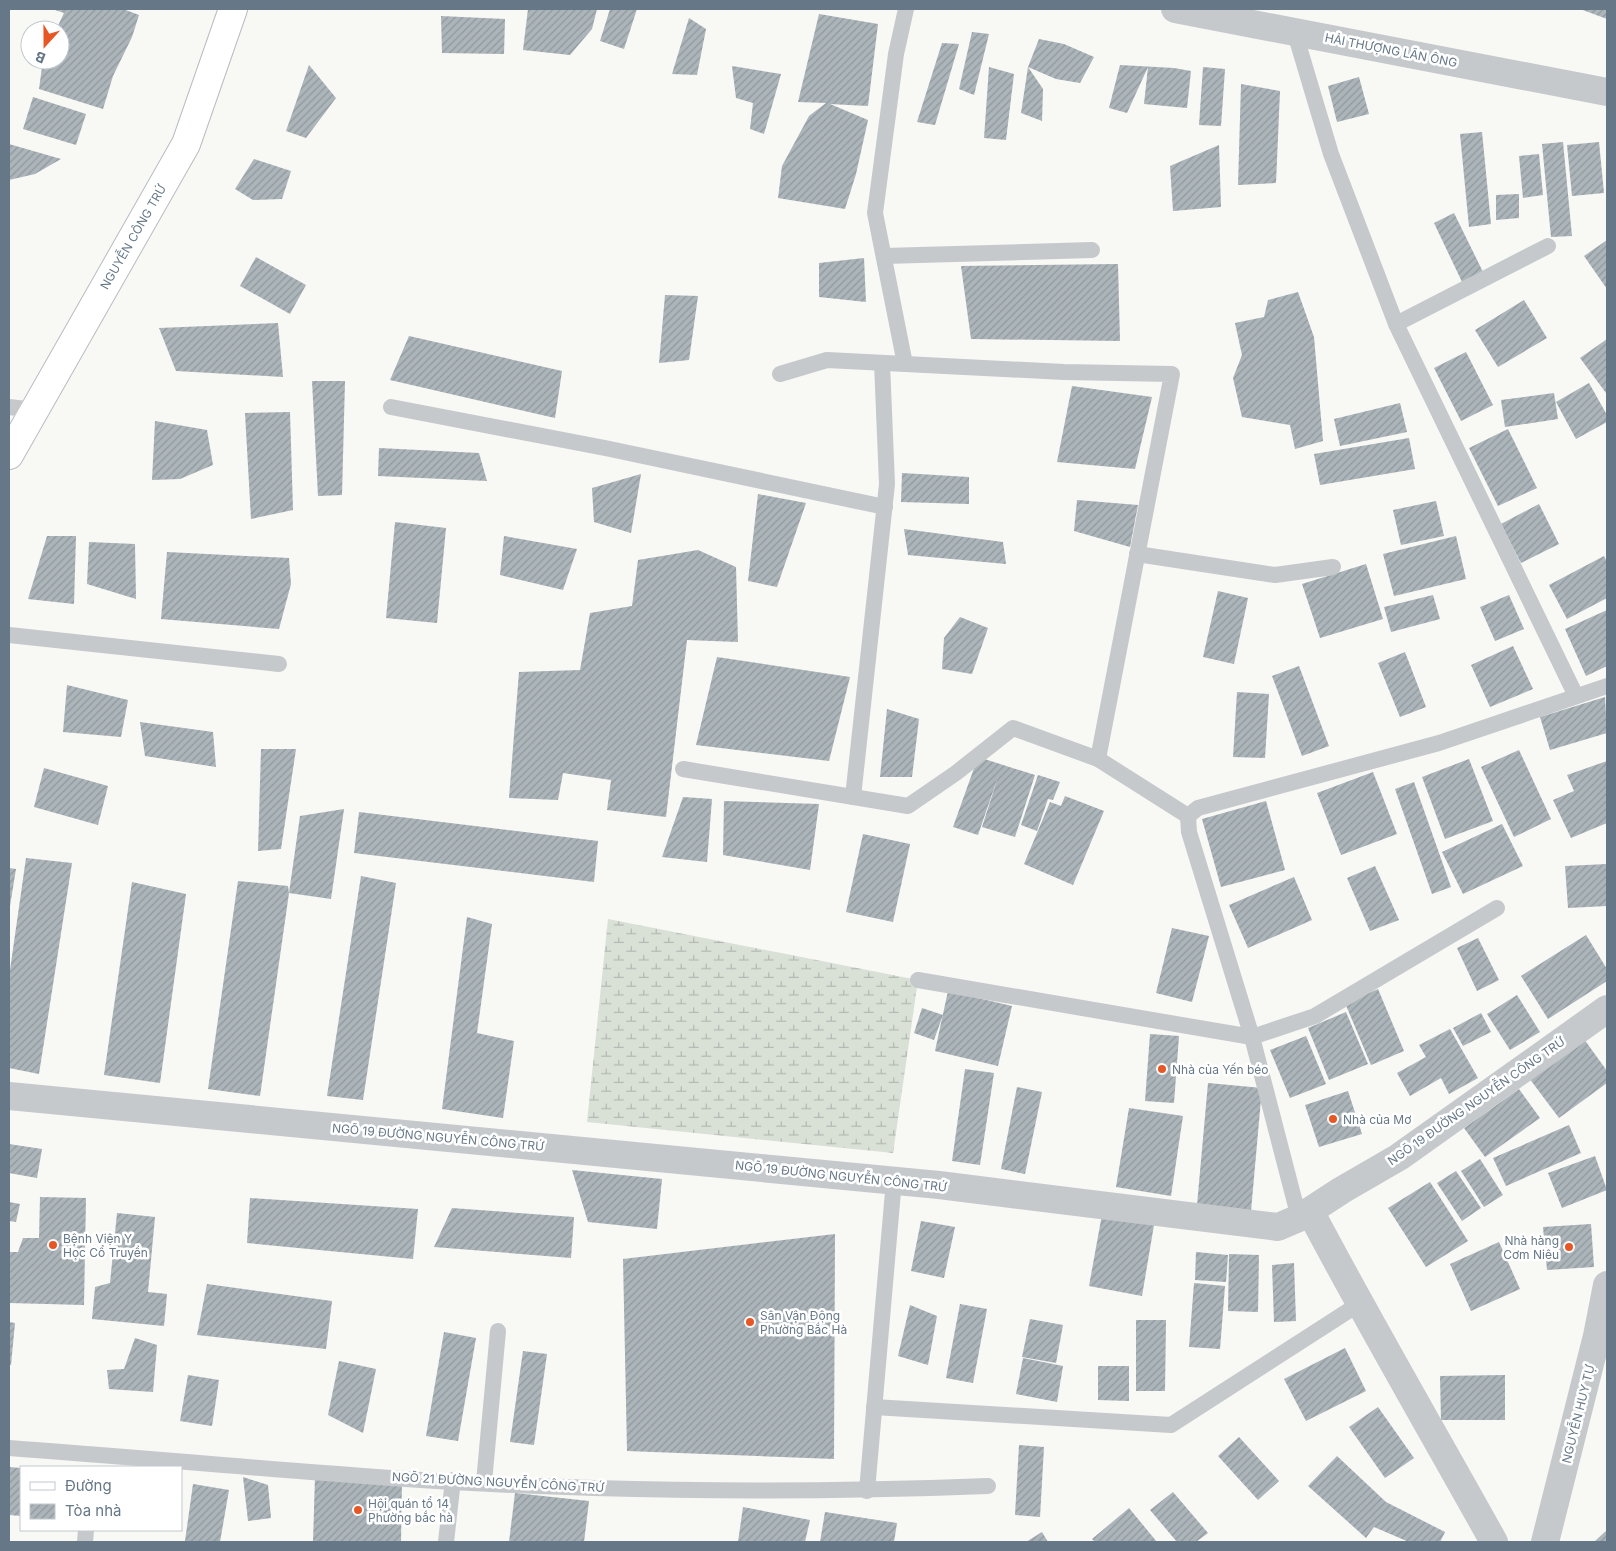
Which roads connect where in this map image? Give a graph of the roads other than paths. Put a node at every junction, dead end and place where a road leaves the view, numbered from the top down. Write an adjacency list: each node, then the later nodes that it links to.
1 (234, 9): 14 (main road, NGUYỄN CÔNG TRỨ)
2 (906, 9): 8 (lane)
3 (1175, 9): 4 (street, HẢI THƯỢNG LÃN ÔNG)
4 (1294, 30): 5 (street, HẢI THƯỢNG LÃN ÔNG); 9 (lane)
5 (1607, 92)
6 (1548, 246): 9 (lane)
7 (1092, 250): 8 (lane)
8 (884, 256): 11 (lane)
9 (1396, 324): 22 (lane)
10 (882, 363): 11 (lane); 12 (lane); 16 (lane)
11 (904, 364): 17 (lane)
12 (780, 374)
13 (391, 407): 16 (lane)
14 (21, 408): 15 (main road, NGUYỄN CÔNG TRỨ)
15 (9, 455)
16 (885, 507): 25 (lane)
17 (1137, 554): 18 (lane); 23 (lane)
18 (1333, 567)
19 (9, 635): 20 (lane)
20 (279, 664)
21 (1607, 686): 22 (lane)
22 (1576, 696): 26 (lane)
23 (1098, 759): 25 (lane); 26 (lane)
24 (683, 769): 25 (lane)
25 (853, 797)
26 (1188, 816): 30 (lane)
27 (1497, 908): 30 (lane)
28 (918, 980): 30 (lane)
29 (1607, 1009): 33 (street, NGÕ 19 ĐƯỜNG NGUYỄN CÔNG TRỨ)
30 (1252, 1037): 33 (lane)
31 (9, 1096): 32 (street, NGÕ 19 ĐƯỜNG NGUYỄN CÔNG TRỨ)
32 (894, 1180): 33 (street, NGÕ 19 ĐƯỜNG NGUYỄN CÔNG TRỨ); 37 (lane)
33 (1304, 1215): 35 (street)
34 (1607, 1285): 46 (street, NGUYỄN HUY TỰ)
35 (1359, 1304): 37 (lane); 45 (street)
36 (498, 1331): 41 (lane)
37 (874, 1407): 43 (lane)
38 (9, 1448): 39 (lane, NGÕ 21 ĐƯỜNG NGUYỄN CÔNG TRỨ)
39 (96, 1461): 40 (lane, NGÕ 21 ĐƯỜNG NGUYỄN CÔNG TRỨ)
40 (453, 1480): 41 (lane, NGÕ 21 ĐƯỜNG NGUYỄN CÔNG TRỨ); 44 (lane)
41 (484, 1482): 43 (lane, NGÕ 21 ĐƯỜNG NGUYỄN CÔNG TRỨ)
42 (988, 1486): 43 (lane, NGÕ 21 ĐƯỜNG NGUYỄN CÔNG TRỨ)
43 (867, 1490)
44 (446, 1542)
45 (1494, 1542)
46 (1545, 1542)

